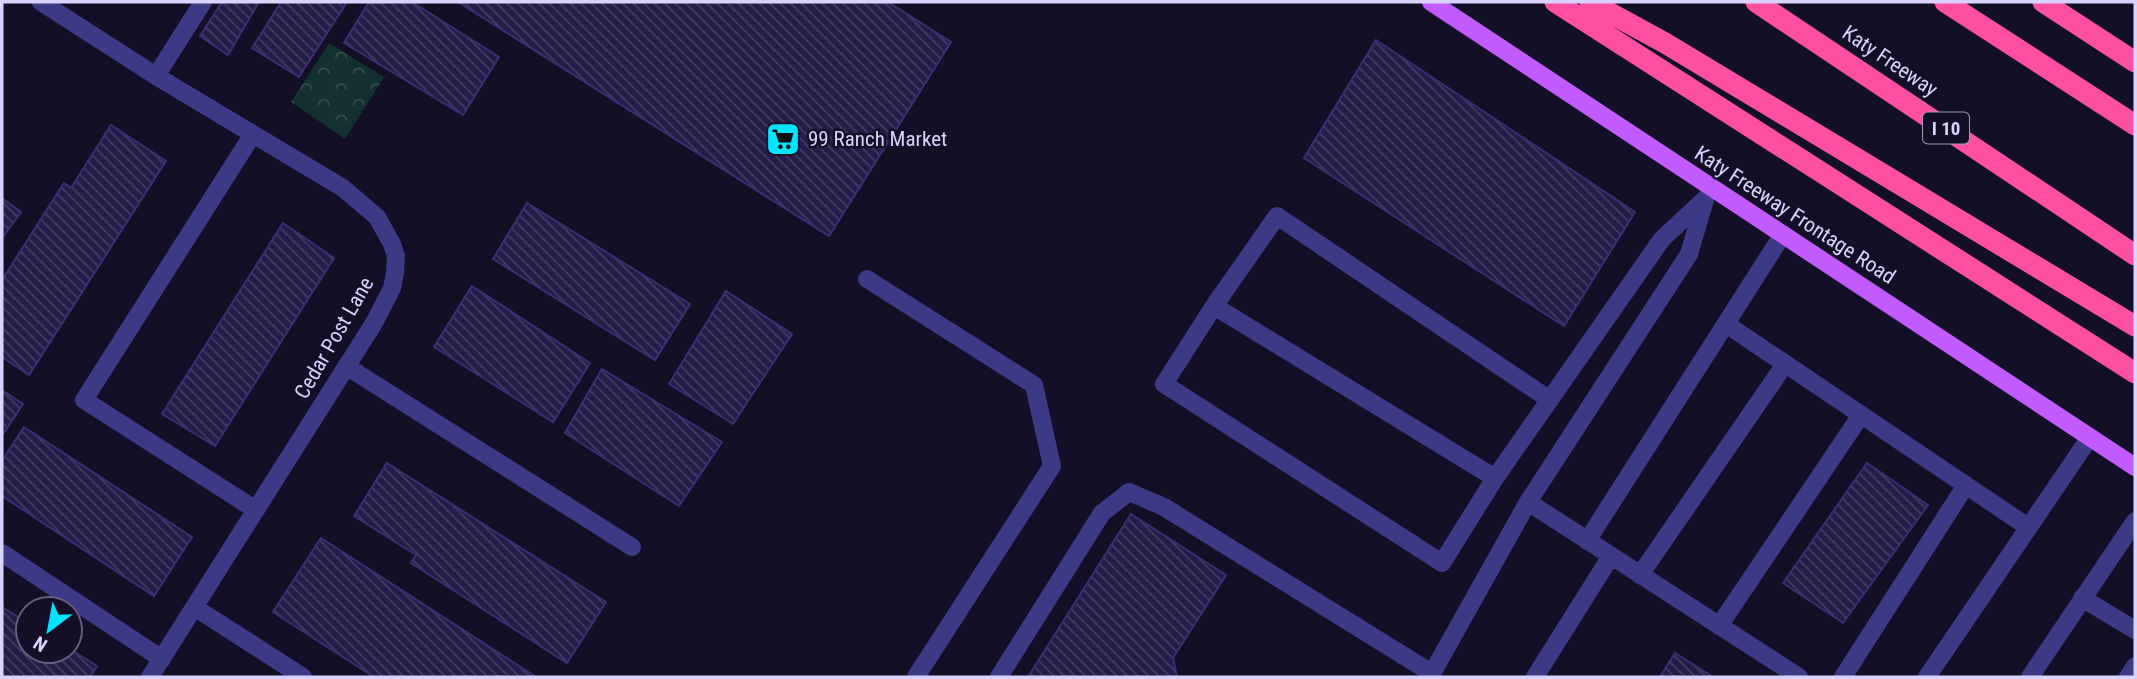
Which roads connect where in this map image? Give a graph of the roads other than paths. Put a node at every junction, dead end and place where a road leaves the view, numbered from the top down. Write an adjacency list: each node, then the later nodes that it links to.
1 (41, 2): 10 (street, Cedar Post Lane)
2 (203, 2): 10 (street)
3 (1431, 2): 13 (main road, Katy Freeway Frontage Road)
4 (1555, 2): 22 (highway)
5 (1590, 2): 19 (highway)
6 (1756, 2): 15 (highway, Katy Freeway / I 10)
7 (1945, 2): 11 (highway)
8 (2043, 2): 9 (highway)
9 (2135, 62)
10 (149, 72): 12 (street, Cedar Post Lane)
11 (2135, 125)
12 (253, 134): 21 (street, Cedar Post Lane); 30 (street)
13 (1709, 194): 14 (main road, Katy Freeway Frontage Road); 23 (street); 29 (street)
14 (1783, 234): 18 (street); 25 (main road, Katy Freeway Frontage Road)
15 (2135, 255)
16 (867, 279): 47 (street)
17 (1214, 306): 23 (street); 27 (street); 27 (street)
18 (1726, 324): 20 (street); 33 (street)
19 (2135, 326)
20 (1785, 364): 24 (street); 37 (street)
21 (346, 366): 30 (street, Cedar Post Lane); 34 (street)
22 (2135, 373)
23 (1550, 400): 27 (street)
24 (1861, 415): 28 (street); 40 (street)
25 (2090, 437): 26 (main road, Katy Freeway Frontage Road); 32 (street)
26 (2135, 467)
27 (1495, 478)
28 (1966, 485): 32 (street); 51 (street)
29 (1528, 502): 33 (street); 44 (street)
30 (256, 510): 39 (street, Cedar Post Lane)
31 (2135, 521): 38 (street)
32 (2028, 527): 52 (street)
33 (1587, 541): 36 (street)
34 (632, 547)
35 (2, 554): 42 (street)
36 (1611, 556): 37 (street); 49 (street)
37 (1640, 575): 40 (street)
38 (2082, 598): 41 (street); 53 (street)
39 (194, 607): 42 (street, Cedar Post Lane); 46 (street)
40 (1719, 626): 50 (street)
41 (2135, 630)
42 (162, 659): 45 (street, Cedar Post Lane)
43 (2135, 666): 54 (street)
44 (1432, 676): 48 (street)
45 (150, 677)
46 (303, 677)
47 (916, 677)
48 (999, 677)
49 (1535, 677)
50 (1799, 677)
51 (1843, 677)
52 (1927, 677)
53 (2030, 677)
54 (2128, 677)

